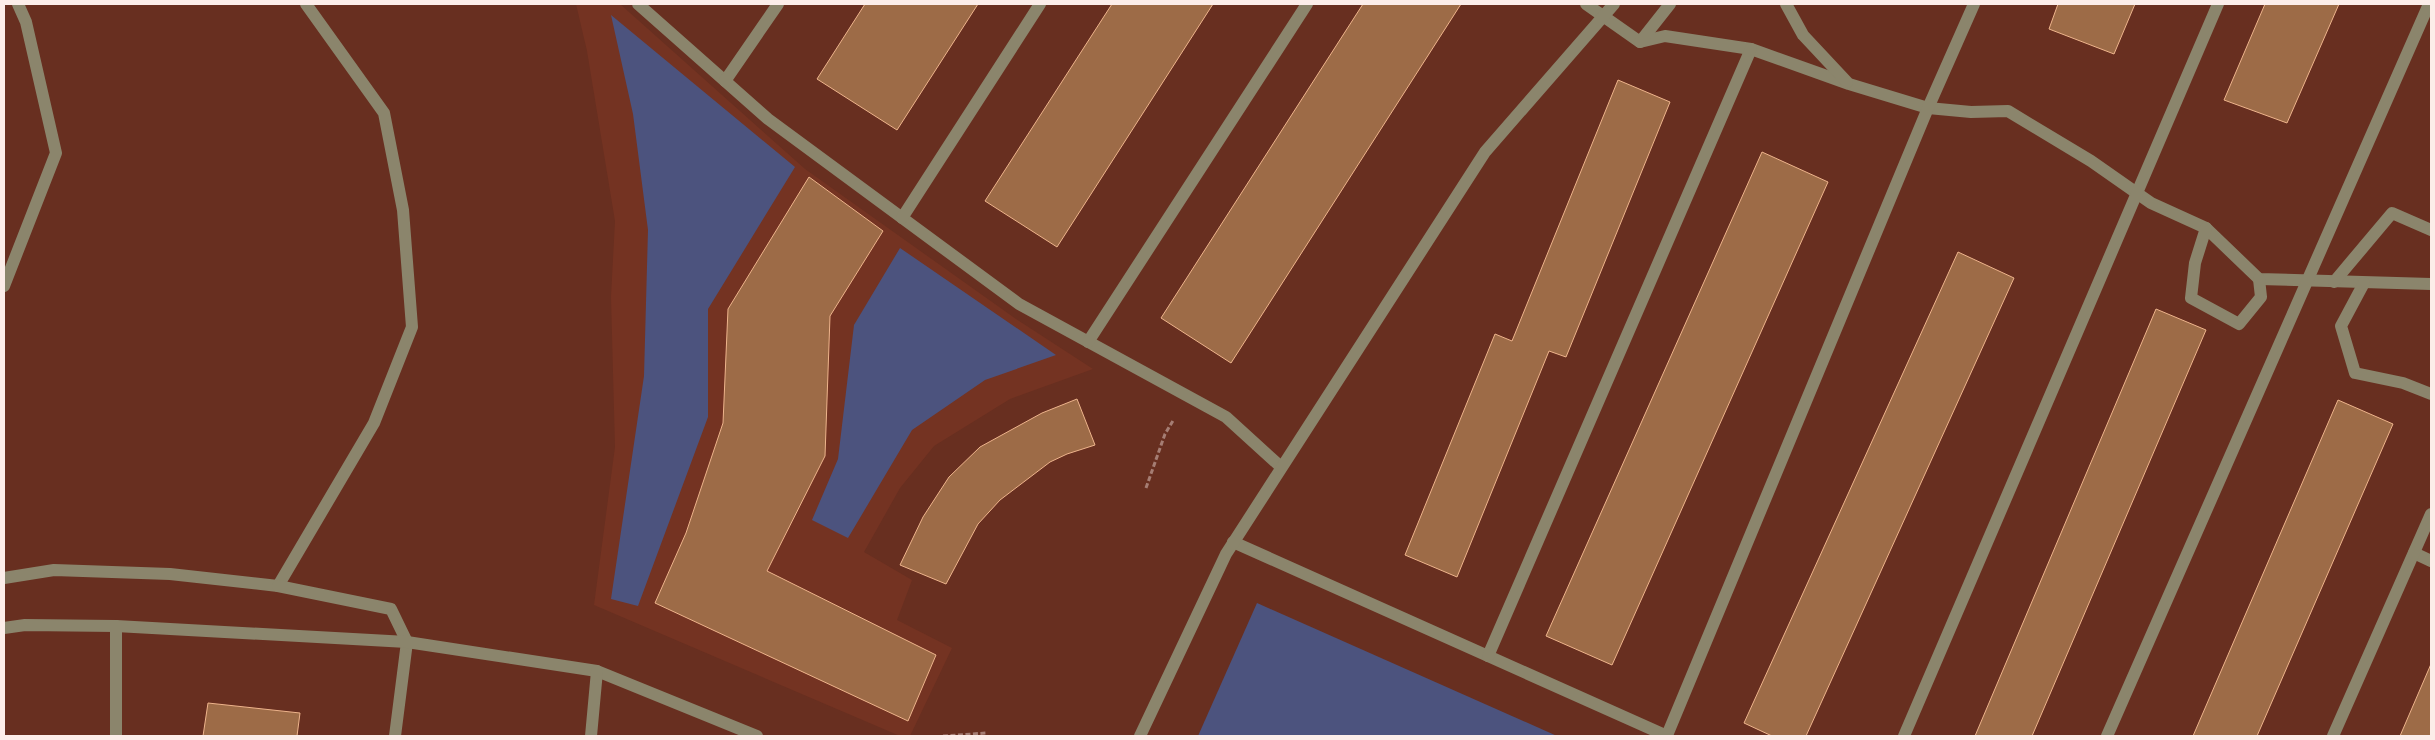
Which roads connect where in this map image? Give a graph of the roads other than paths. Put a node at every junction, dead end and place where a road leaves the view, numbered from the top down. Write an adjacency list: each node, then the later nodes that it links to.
1 (18, 4): 29 (street)
2 (306, 4): 38 (street)
3 (638, 4): 17 (street)
4 (778, 4): 17 (street)
5 (1040, 4): 21 (street)
6 (1307, 4): 30 (street)
7 (1586, 4): 14 (street)
8 (1614, 4): 14 (street)
9 (1670, 4): 15 (street)
10 (1786, 4): 18 (street)
11 (1974, 4): 19 (street)
12 (2218, 4): 20 (street)
13 (2429, 4): 25 (street)
14 (1602, 17): 15 (street); 32 (street)
15 (1640, 42): 16 (street)
16 (1751, 49): 18 (street); 42 (street)
17 (725, 81): 21 (street)
18 (1849, 84): 19 (street)
19 (1928, 108): 20 (street); 49 (street)
20 (2137, 193): 22 (street); 50 (street)
21 (902, 218): 30 (street)
22 (2206, 228): 24 (street); 24 (street)
23 (2431, 230): 26 (street)
24 (2259, 278): 25 (street)
25 (2307, 281): 26 (street); 51 (street)
26 (2334, 282): 27 (street)
27 (2364, 283): 28 (street); 31 (street)
28 (2431, 284)
29 (4, 286)
30 (1088, 342): 32 (street)
31 (2431, 394)
32 (1281, 468): 34 (street)
33 (2431, 514): 35 (street)
34 (1234, 542): 42 (street); 48 (street)
35 (2414, 553): 36 (street); 52 (street)
36 (2431, 560)
37 (4, 578): 38 (street)
38 (278, 586): 41 (street)
39 (116, 626): 40 (street); 41 (street); 44 (street)
40 (4, 628)
41 (406, 642): 43 (street); 45 (street)
42 (1488, 656): 49 (street)
43 (597, 671): 46 (street); 47 (street)
44 (116, 736)
45 (395, 736)
46 (591, 736)
47 (757, 736)
48 (1140, 736)
49 (1665, 736)
50 (1904, 736)
51 (2107, 736)
52 (2332, 736)

